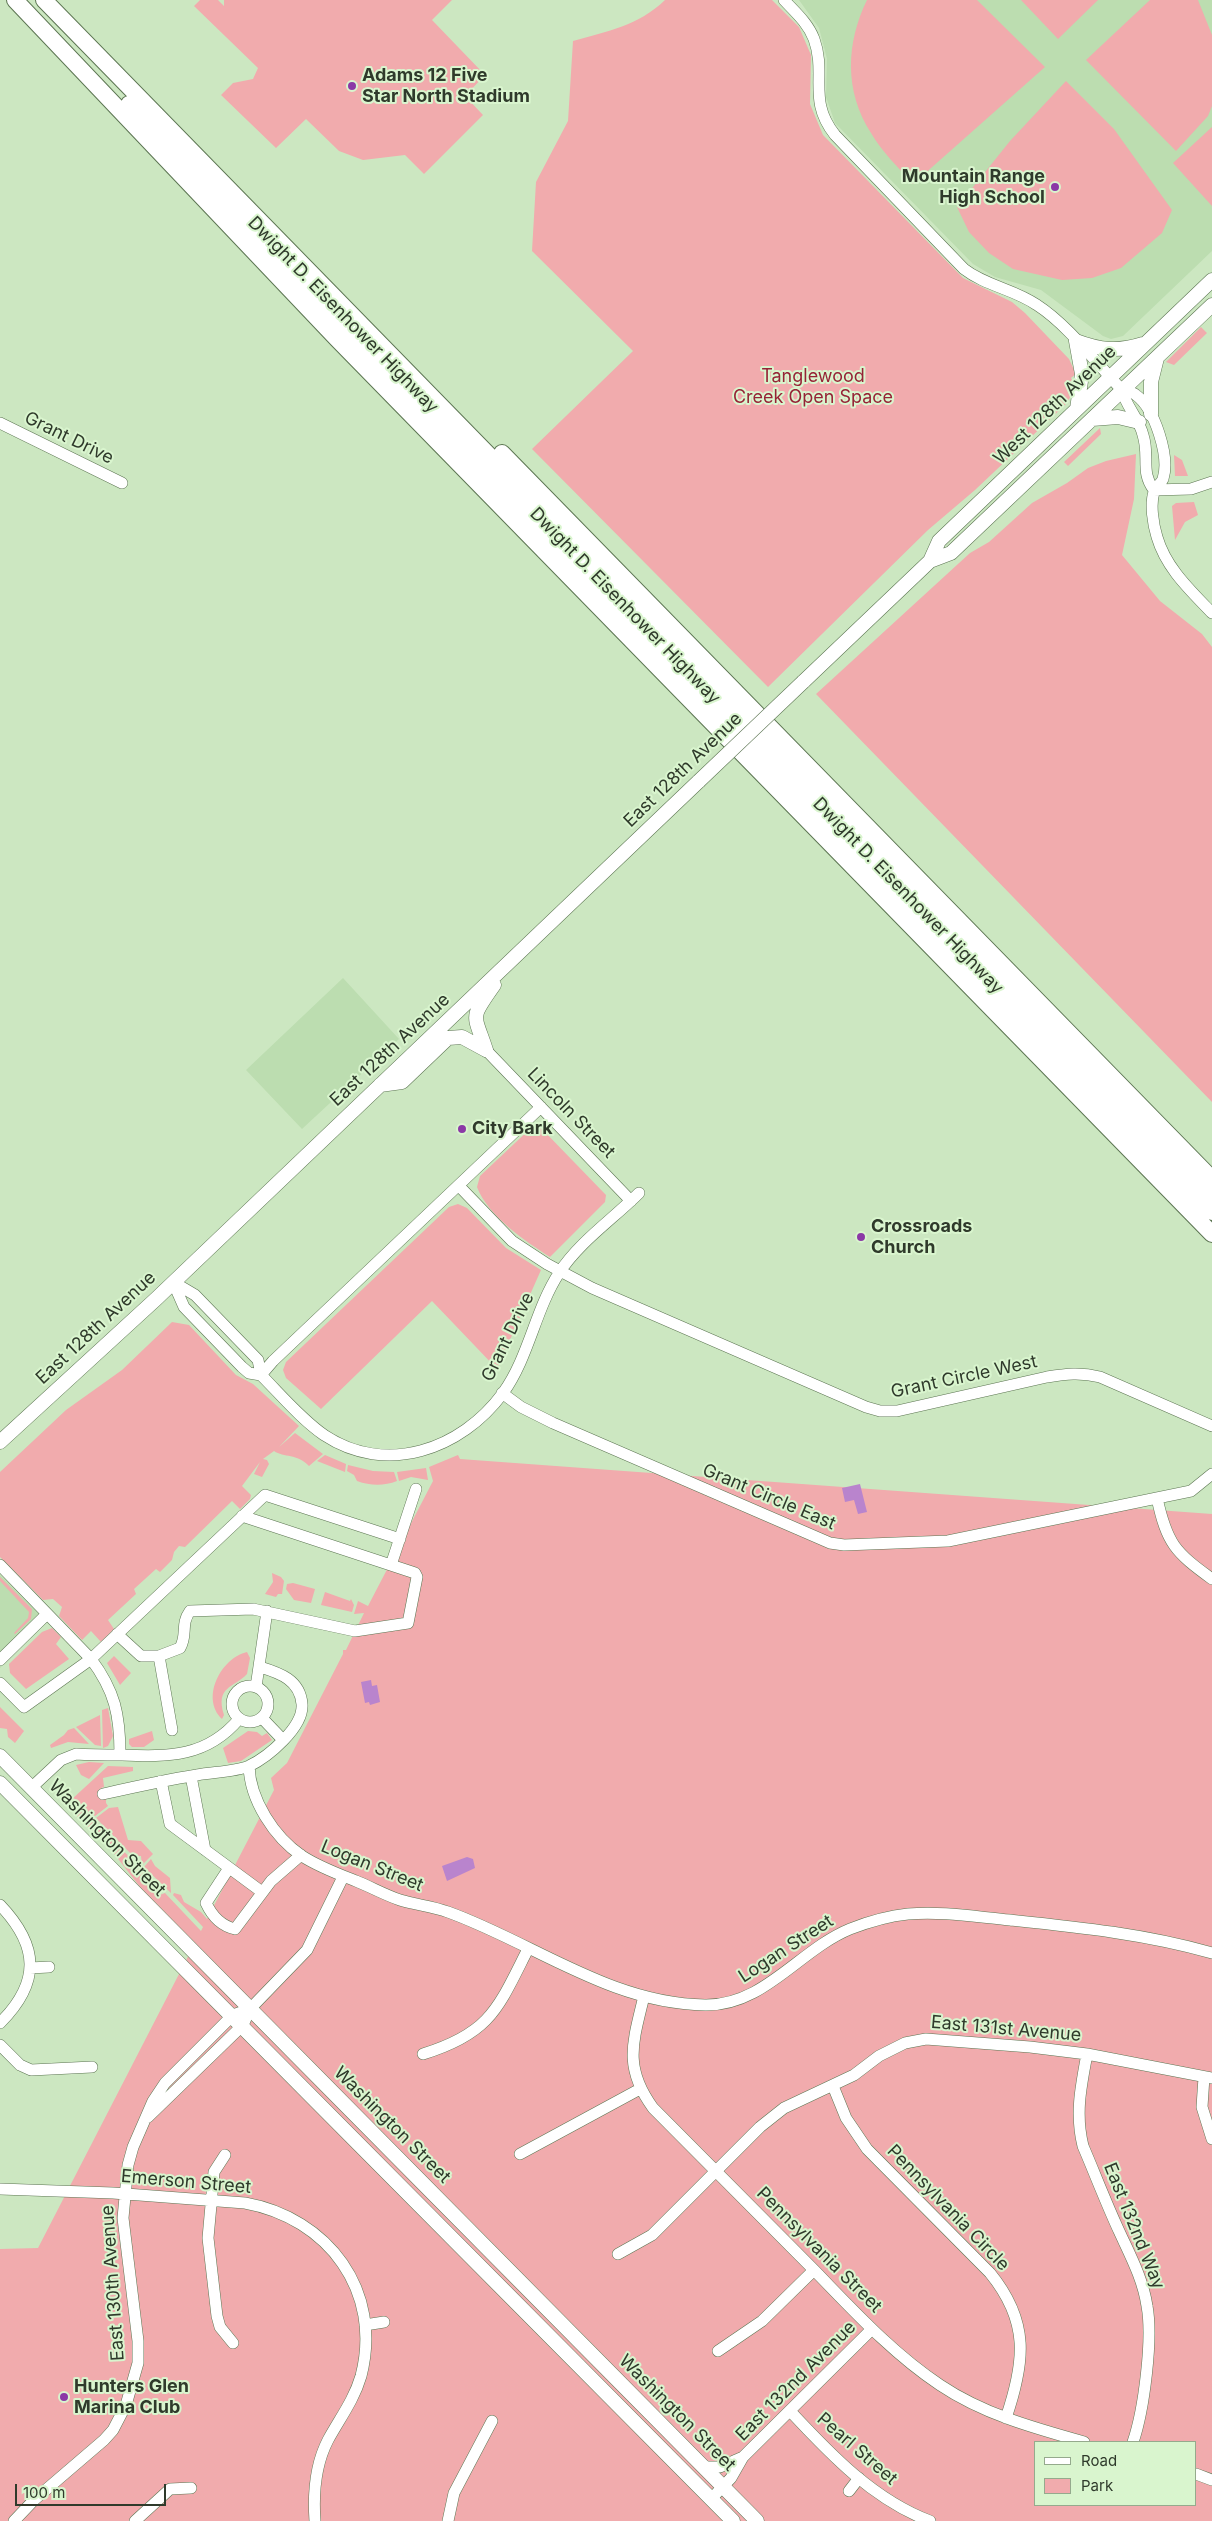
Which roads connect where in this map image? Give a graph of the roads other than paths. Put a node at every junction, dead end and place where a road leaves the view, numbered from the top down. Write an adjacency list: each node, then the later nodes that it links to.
1 (15, 0): 33 (highway, Dwight D. Eisenhower Highway)
2 (28, 0): 32 (highway)
3 (44, 0): 30 (highway)
4 (56, 0): 28 (highway, Dwight D. Eisenhower Highway)
5 (784, 0): 8 (street)
6 (1212, 280): 9 (main road, West 128th Avenue)
7 (1212, 305): 10 (main road, West 128th Avenue)
8 (1076, 341): 9 (main road); 11 (street); 13 (main road)
9 (1147, 342): 11 (main road, West 128th Avenue)
10 (1157, 357): 12 (main road, West 128th Avenue); 14 (main road)
11 (1110, 378): 12 (street); 13 (main road, West 128th Avenue)
12 (1122, 390): 14 (street); 15 (main road, West 128th Avenue); 16 (street)
13 (1076, 410): 21 (main road, West 128th Avenue)
14 (1151, 414): 20 (street)
15 (1092, 420): 16 (main road); 21 (main road, West 128th Avenue)
16 (1139, 422): 20 (street)
17 (0, 423): 19 (street, Grant Drive)
18 (1212, 482): 20 (street)
19 (122, 483)
20 (1154, 490): 22 (street)
21 (930, 561): 23 (main road, West 128th Avenue)
22 (1212, 613)
23 (803, 682): 24 (main road, East 128th Avenue, bridge)
24 (511, 960): 25 (main road); 26 (main road, East 128th Avenue)
25 (486, 1050): 26 (main road); 27 (street, Lincoln Street)
26 (380, 1084): 35 (main road, East 128th Avenue)
27 (541, 1107): 29 (street); 31 (street, Lincoln Street)
28 (1212, 1179)
29 (459, 1186): 34 (street, Grant Circle West); 36 (street)
30 (1212, 1195)
31 (634, 1197): 34 (street, Grant Drive)
32 (1212, 1212)
33 (1212, 1234)
34 (560, 1271): 37 (street, Grant Drive); 38 (street, Grant Circle West)
35 (173, 1282): 36 (street, Grant Drive); 36 (street, Grant Drive); 39 (main road, East 128th Avenue)
36 (261, 1375): 37 (street, Grant Drive)
37 (502, 1393): 42 (street, Grant Circle East)
38 (1212, 1426)
39 (0, 1442)
40 (1212, 1474): 42 (street, Grant Circle East)
41 (416, 1488): 44 (street)
42 (1157, 1498): 47 (street)
43 (242, 1516): 44 (street); 45 (street); 50 (street)
44 (400, 1539): 45 (street)
45 (391, 1564): 48 (street)
46 (0, 1566): 49 (street)
47 (1212, 1579)
48 (268, 1611): 51 (street); 54 (street)
49 (47, 1614): 52 (street); 53 (street)
50 (117, 1634): 51 (street); 52 (street)
51 (159, 1656): 59 (street)
52 (91, 1659): 55 (street); 61 (street)
53 (0, 1660)
54 (260, 1667): 56 (street); 60 (street)
55 (0, 1683)
56 (256, 1686): 57 (street); 58 (street)
57 (262, 1718): 58 (street); 60 (street)
58 (239, 1719): 61 (street)
59 (172, 1730)
60 (283, 1740): 63 (street)
61 (120, 1755): 67 (street)
62 (0, 1756): 67 (main road, Washington Street)
63 (249, 1766): 64 (street); 71 (street, Logan Street)
64 (190, 1776): 65 (street); 70 (street)
65 (161, 1781): 68 (street); 70 (street)
66 (0, 1783): 69 (main road, Washington Street)
67 (32, 1788): 69 (main road); 81 (main road, Washington Street)
68 (103, 1794)
69 (19, 1800): 82 (main road, Washington Street)
70 (205, 1850): 72 (street)
71 (301, 1855): 73 (street, Logan Street); 74 (street)
72 (229, 1868): 74 (street); 74 (street)
73 (343, 1877): 76 (street, Logan Street); 81 (street, East 130th Avenue)
74 (262, 1892)
75 (0, 1905): 79 (street)
76 (528, 1949): 80 (street, Logan Street); 86 (street)
77 (1212, 1953): 80 (street, Logan Street)
78 (49, 1967): 79 (street)
79 (30, 1968): 83 (street)
80 (644, 1996): 91 (street, Pennsylvania Street)
81 (250, 2009): 82 (street, East 130th Avenue); 84 (street, East 130th Avenue); 113 (main road, Washington Street)
82 (233, 2015): 84 (main road, Washington Street); 92 (street, East 130th Avenue)
83 (0, 2023)
84 (243, 2026): 92 (street, East 130th Avenue); 120 (main road, Washington Street)
85 (0, 2045): 88 (street)
86 (423, 2054)
87 (1087, 2054): 89 (street, East 131st Avenue); 90 (street, East 131st Avenue); 111 (street, East 132nd Way)
88 (92, 2068)
89 (1208, 2078): 93 (street)
90 (833, 2086): 96 (street, East 131st Avenue); 108 (street, Pennsylvania Circle)
91 (640, 2089): 94 (street); 96 (street, Pennsylvania Street)
92 (147, 2118): 98 (street, East 130th Avenue)
93 (1212, 2139)
94 (520, 2154)
95 (225, 2155): 99 (street)
96 (717, 2171): 100 (street, East 131st Avenue); 101 (street, Pennsylvania Street)
97 (0, 2189): 98 (street, Emerson Street)
98 (125, 2194): 99 (street, Emerson Street); 121 (street, East 130th Avenue)
99 (210, 2200): 103 (street, Emerson Street); 105 (street)
100 (618, 2254)
101 (814, 2270): 104 (street, Pennsylvania Street); 106 (street)
102 (384, 2322): 103 (street)
103 (365, 2325): 123 (street, Emerson Street)
104 (872, 2329): 107 (street, East 132nd Avenue); 108 (street, Pennsylvania Street)
105 (233, 2343)
106 (718, 2351)
107 (791, 2412): 112 (street, East 132nd Avenue); 115 (street, Pearl Street)
108 (1006, 2418): 110 (street, Pennsylvania Street)
109 (492, 2421): 124 (street)
110 (1081, 2441)
111 (1133, 2441)
112 (744, 2457): 113 (street, East 132nd Avenue); 117 (street, East 132nd Avenue)
113 (703, 2467): 117 (main road, Washington Street)
114 (1197, 2474): 116 (street)
115 (859, 2478): 119 (street); 127 (street, Pearl Street)
116 (1212, 2480)
117 (723, 2487): 120 (street, East 132nd Avenue); 126 (main road, Washington Street)
118 (191, 2488): 122 (street)
119 (849, 2491)
120 (711, 2499): 125 (main road, Washington Street)
121 (14, 2521)
122 (135, 2521)
123 (315, 2521)
124 (448, 2521)
125 (733, 2521)
126 (757, 2521)
127 (930, 2521)

